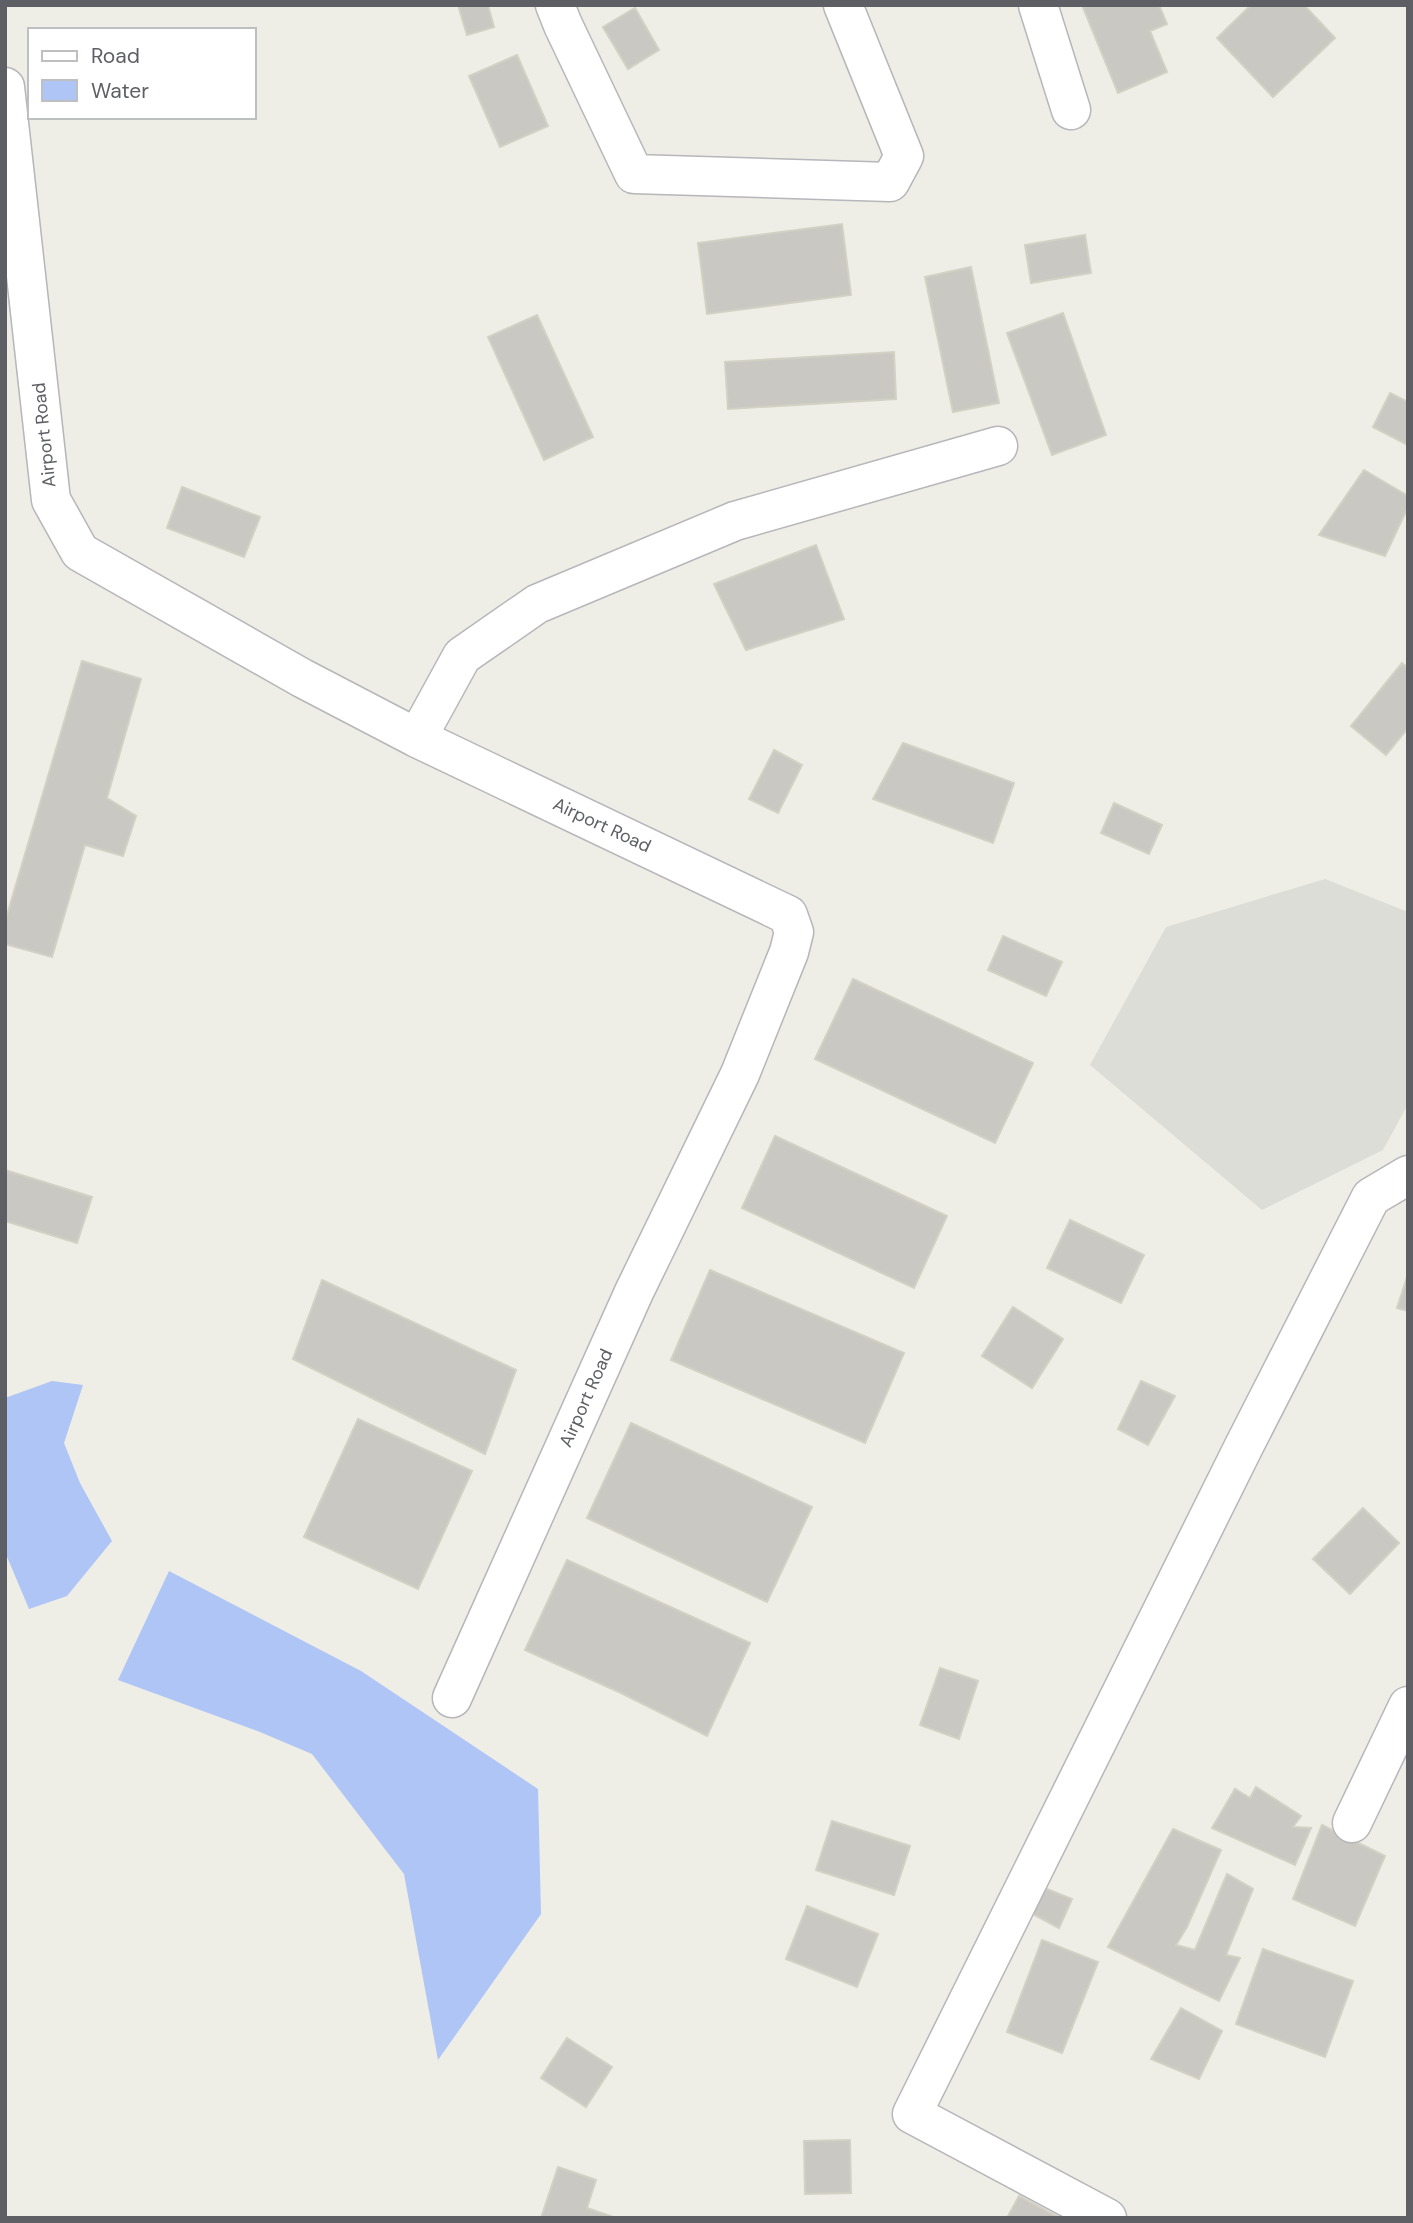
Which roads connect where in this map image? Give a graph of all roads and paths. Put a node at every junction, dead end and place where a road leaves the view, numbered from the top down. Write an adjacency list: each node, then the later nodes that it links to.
1 (555, 5): 2 (street)
2 (843, 5)
3 (1038, 5): 5 (street)
4 (5, 87): 7 (street, Airport Road)
5 (1071, 110)
6 (998, 446): 7 (street)
7 (417, 737): 9 (street, Airport Road)
8 (1408, 1175): 12 (street)
9 (452, 1699)
10 (1408, 1706): 11 (street)
11 (1352, 1823)
12 (1107, 2218)

